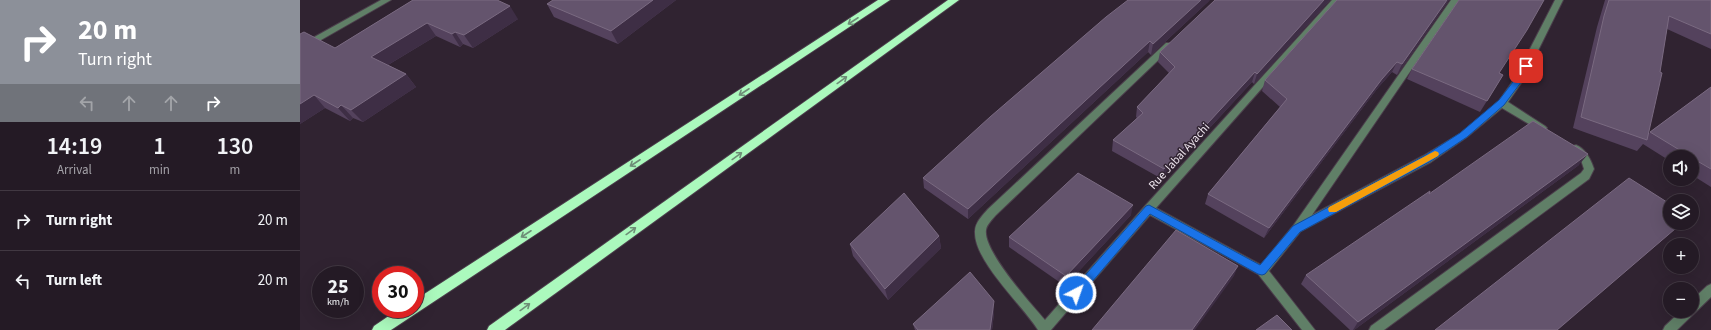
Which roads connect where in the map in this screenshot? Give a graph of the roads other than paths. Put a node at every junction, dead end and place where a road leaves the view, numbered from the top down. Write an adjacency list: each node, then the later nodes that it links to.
1 (387, 0): 8 (street)
2 (885, 0): 16 (highway, one-way to 16)
3 (954, 0): 21 (highway, one-way to 3)
4 (1336, 0): 12 (street, Rue Jabal Ayachi)
5 (1455, 0): 13 (street)
6 (1560, 0): 9 (street)
7 (1176, 38): 22 (street)
8 (300, 49)
9 (1502, 102): 10 (street); 13 (street)
10 (1553, 134)
11 (1566, 142): 24 (street)
12 (1149, 209): 14 (street); 22 (street, Rue Jabal Ayachi)
13 (1297, 229): 14 (street)
14 (1262, 271): 23 (street)
15 (1711, 289): 17 (street)
16 (424, 301)
17 (1699, 301)
18 (397, 318): 20 (highway)
19 (1681, 318): 25 (street)
20 (379, 330)
21 (494, 330)
22 (1044, 330)
23 (1309, 330)
24 (1375, 330)
25 (1669, 330)

